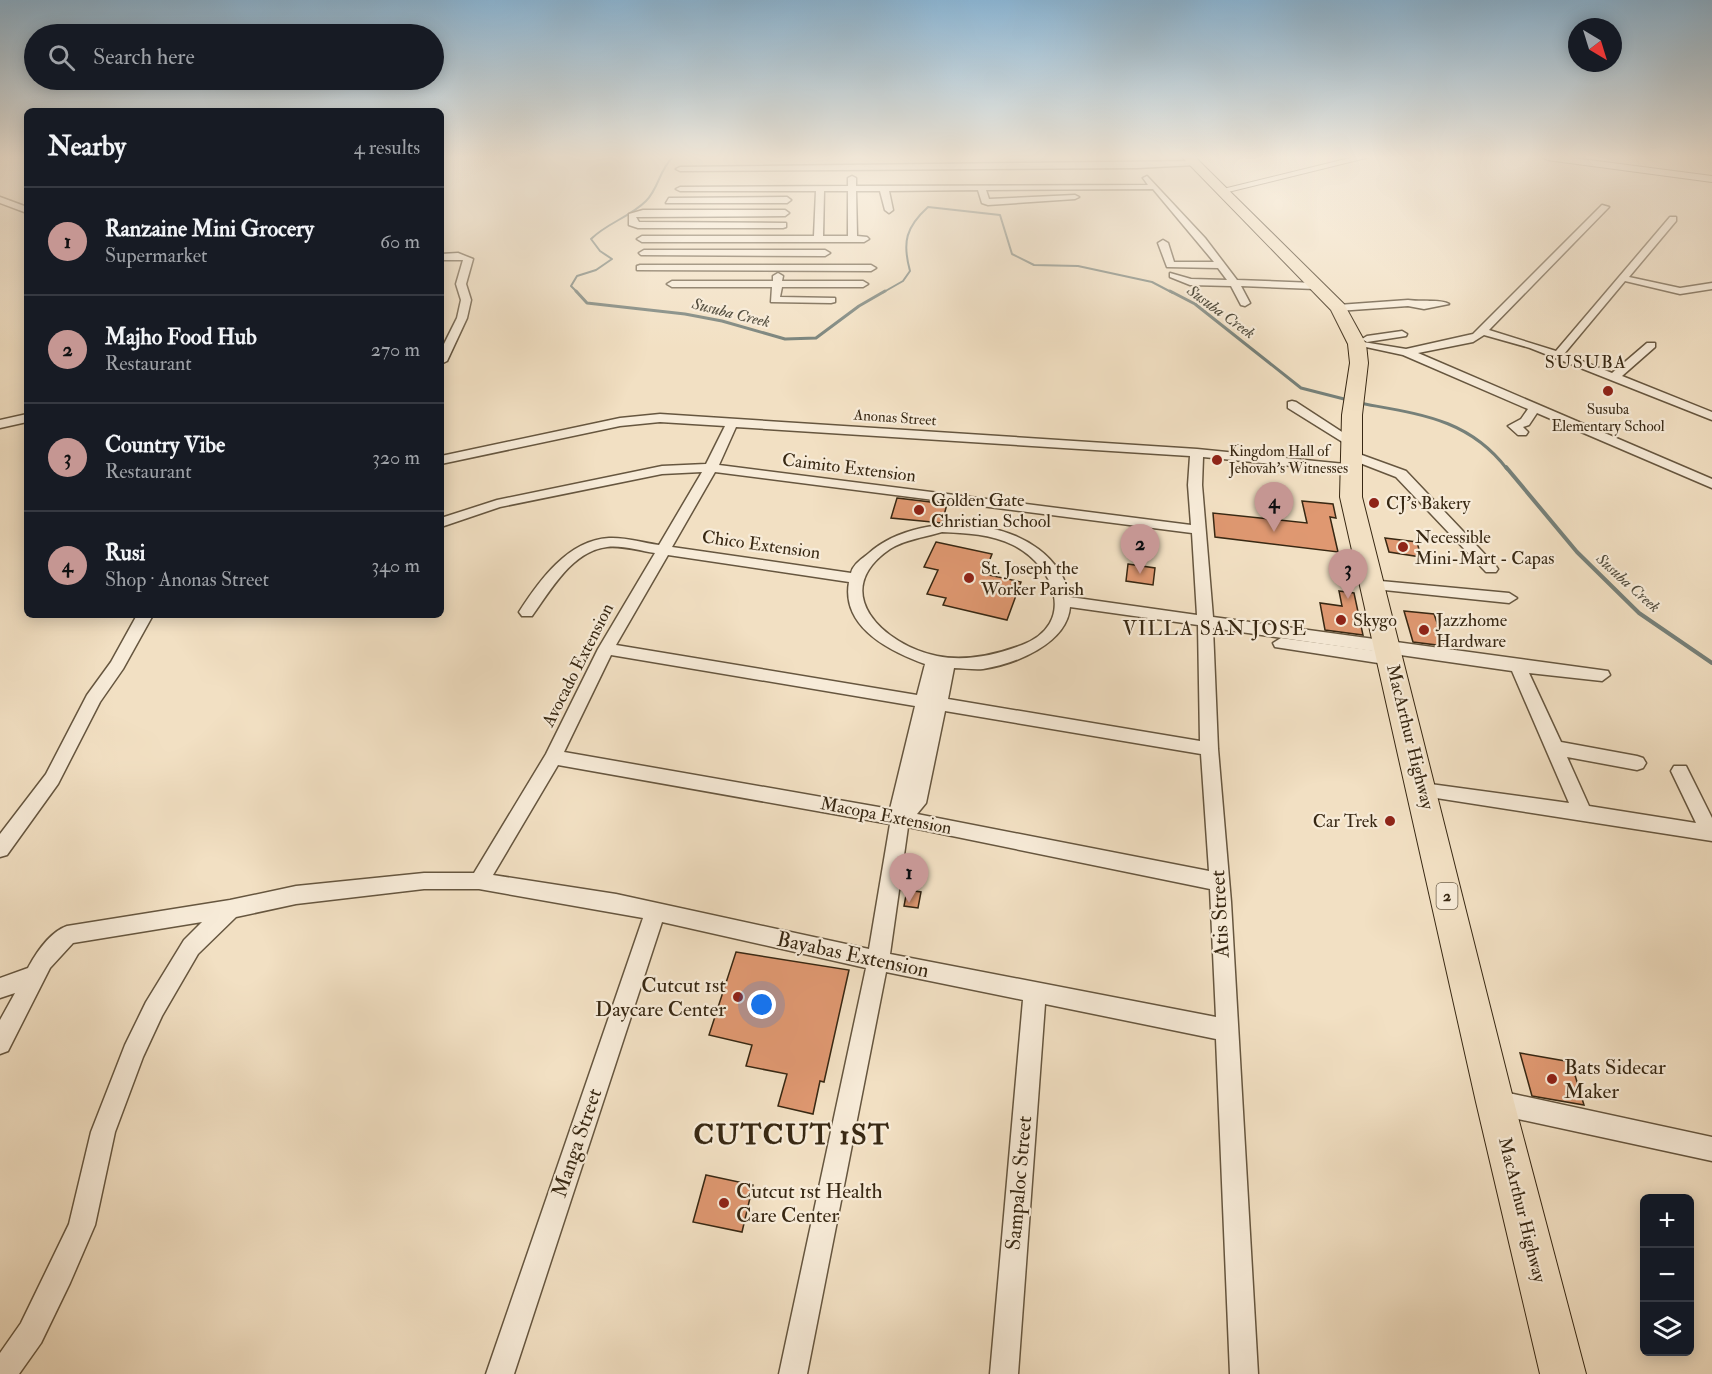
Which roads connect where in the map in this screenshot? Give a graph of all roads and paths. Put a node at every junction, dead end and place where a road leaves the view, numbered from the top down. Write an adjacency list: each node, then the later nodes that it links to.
1 (632, 221): 9 (street)
2 (784, 221): 9 (street)
3 (819, 221): 11 (street)
4 (853, 221): 13 (street)
5 (1184, 221): 20 (street)
6 (1253, 221): 30 (highway, MacArthur Highway / 2)
7 (1591, 221): 36 (street)
8 (1671, 221): 25 (street)
9 (783, 225): 12 (street)
10 (642, 238): 12 (street)
11 (818, 238): 12 (street); 13 (street)
12 (781, 239): 18 (street)
13 (853, 239): 14 (street)
14 (864, 239)
15 (1163, 243): 20 (street)
16 (644, 253): 18 (street)
17 (825, 253): 18 (street)
18 (780, 254): 22 (street)
19 (444, 257): 41 (street)
20 (1222, 265): 29 (street)
21 (640, 268): 22 (street)
22 (779, 268): 23 (street); 27 (street)
23 (871, 268)
24 (1173, 275): 29 (street)
25 (1623, 278): 31 (street); 42 (street)
26 (672, 284): 27 (street)
27 (777, 284): 28 (street); 32 (street)
28 (863, 284)
29 (1234, 284): 30 (street); 33 (street)
30 (1315, 286): 35 (highway, MacArthur Highway / 2)
31 (1712, 286)
32 (831, 300)
33 (1245, 303)
34 (1444, 304): 35 (street)
35 (1338, 308): 38 (highway, MacArthur Highway / 2)
36 (1481, 331): 40 (street); 42 (street)
37 (1402, 334): 38 (street)
38 (1355, 341): 40 (street); 51 (highway, MacArthur Highway / 2)
39 (1651, 345): 43 (street)
40 (1406, 352): 45 (street)
41 (444, 355)
42 (1557, 356): 43 (street)
43 (1613, 378): 46 (street)
44 (1292, 405): 51 (street)
45 (1534, 409): 50 (street); 55 (street)
46 (1712, 416)
47 (24, 419): 49 (street)
48 (732, 423): 52 (street, Anonas Street); 53 (street, Anonas Street); 54 (street, Avocado Extension)
49 (0, 424)
50 (1522, 432)
51 (1352, 434): 52 (street, Anonas Street); 61 (street); 63 (highway, MacArthur Highway / 2)
52 (1197, 453): 59 (street, Atis Street)
53 (444, 459)
54 (711, 468): 56 (street, Caimito Extension); 57 (street, Caimito Extension); 60 (street, Avocado Extension)
55 (1712, 484)
56 (975, 502): 58 (street); 59 (street, Caimito Extension)
57 (444, 522)
58 (972, 529): 62 (street); 65 (street)
59 (1198, 530): 68 (street, Atis Street)
60 (663, 550): 62 (street, Chico Extension); 66 (street, Chico Extension); 69 (street, Avocado Extension)
61 (1491, 569)
62 (855, 578): 71 (street)
63 (1370, 585): 64 (street); 70 (highway, MacArthur Highway / 2)
64 (1509, 598)
65 (1064, 606): 68 (street); 71 (street)
66 (527, 612)
67 (143, 618): 84 (street)
68 (1206, 626): 70 (street); 76 (street, Atis Street)
69 (606, 650): 74 (street); 77 (street, Avocado Extension)
70 (1389, 652): 72 (street); 80 (highway, MacArthur Highway / 2)
71 (941, 663): 74 (street)
72 (1518, 666): 73 (street); 75 (street)
73 (1602, 675)
74 (930, 705): 76 (street); 82 (street)
75 (1554, 748): 78 (street); 81 (street)
76 (1209, 749): 86 (street, Atis Street)
77 (552, 757): 82 (street, Macopa Extension); 85 (street, Avocado Extension)
78 (1638, 763)
79 (1680, 771): 83 (street)
80 (1423, 790): 81 (street); 97 (highway, MacArthur Highway / 2)
81 (1582, 813): 83 (street)
82 (900, 818): 86 (street, Macopa Extension); 91 (street)
83 (1711, 833)
84 (0, 849)
85 (479, 881): 87 (street, Bayabas Extension); 88 (street, Bayabas Extension)
86 (1219, 882): 95 (street, Atis Street)
87 (230, 909): 89 (street, Bayabas Extension); 90 (street)
88 (655, 912): 91 (street, Bayabas Extension); 100 (street, Manga Street)
89 (193, 915): 90 (street); 92 (street, Bayabas Extension)
90 (190, 947): 99 (street)
91 (878, 961): 94 (street, Bayabas Extension); 101 (street)
92 (34, 976): 93 (street); 96 (street, Bayabas Extension)
93 (0, 988)
94 (1035, 992): 95 (street, Bayabas Extension); 102 (street, Sampaloc Street)
95 (1227, 1030): 103 (street, Atis Street)
96 (0, 1043)
97 (1495, 1102): 98 (street); 104 (highway, MacArthur Highway / 2)
98 (1712, 1149)
99 (2, 1374)
100 (500, 1374)
101 (793, 1374)
102 (1004, 1374)
103 (1244, 1374)
104 (1563, 1374)

